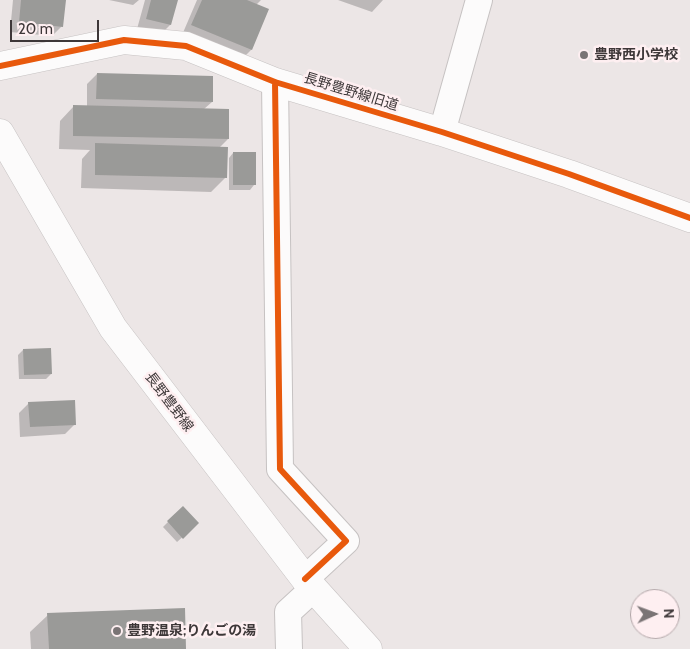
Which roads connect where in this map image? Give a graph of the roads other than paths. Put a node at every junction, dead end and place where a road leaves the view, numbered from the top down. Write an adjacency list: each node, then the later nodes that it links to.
1 (479, 0): 4 (street)
2 (0, 66): 3 (street, 長野豊野線旧道)
3 (275, 82): 4 (street, 長野豊野線旧道); 7 (street)
4 (442, 132): 6 (street, 長野豊野線旧道)
5 (0, 133): 7 (street, 長野豊野線)
6 (690, 218)
7 (309, 584): 8 (street); 9 (street, 長野豊野線)
8 (289, 649)
9 (368, 649)

